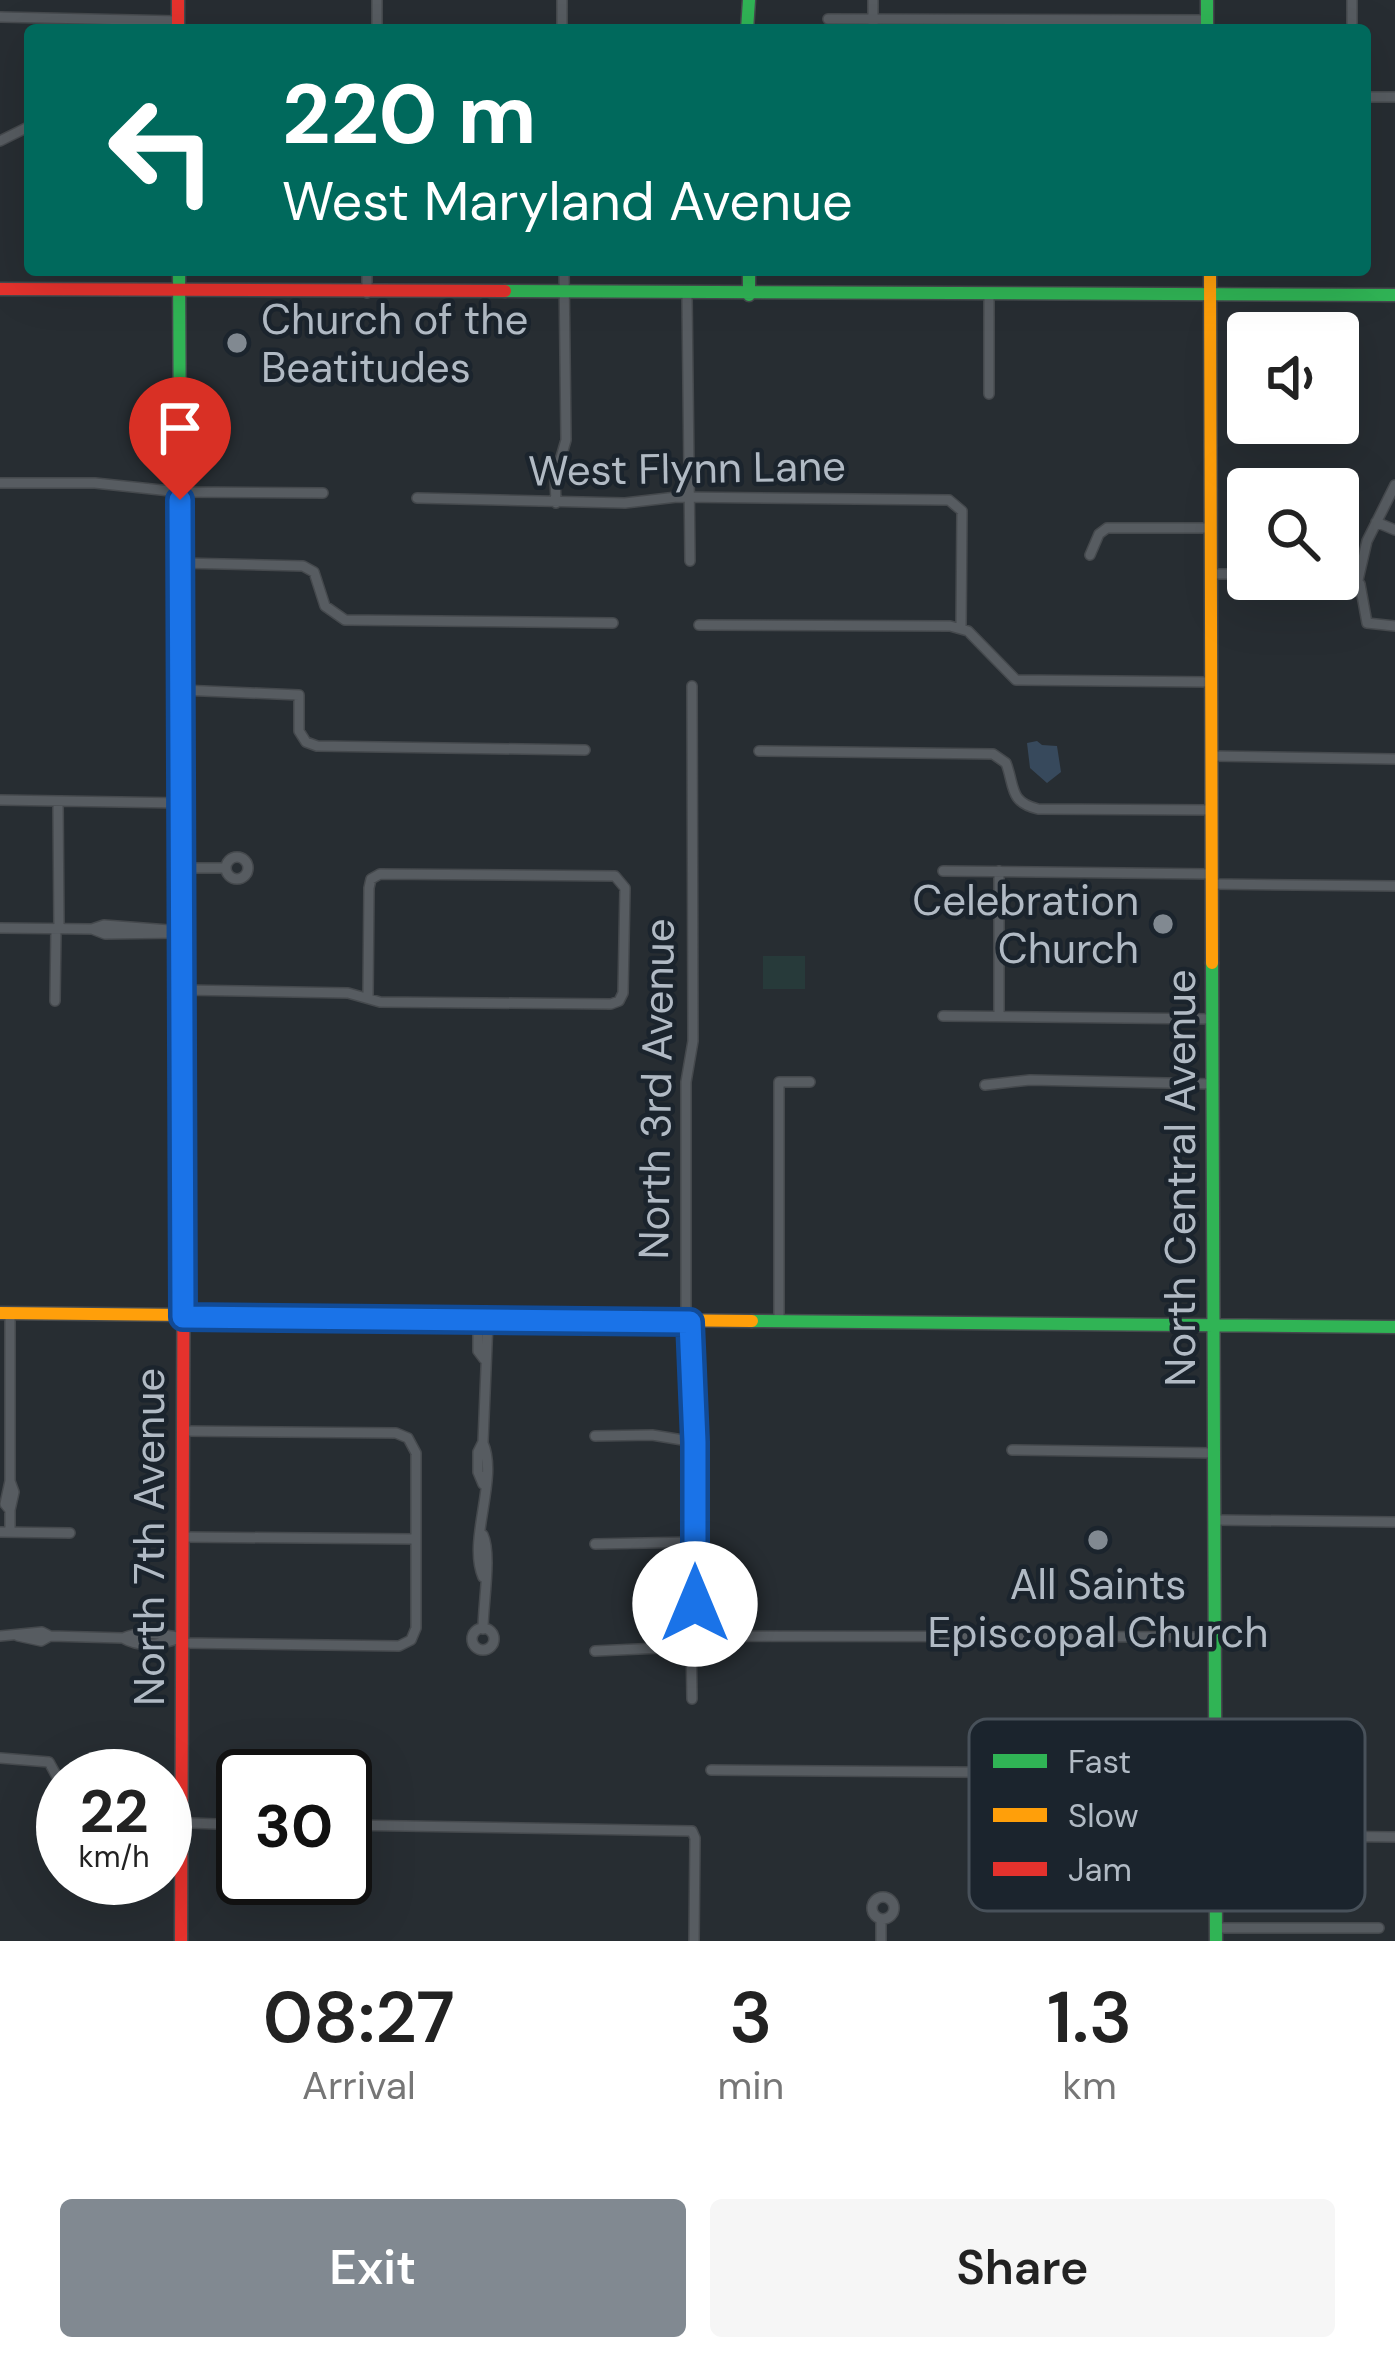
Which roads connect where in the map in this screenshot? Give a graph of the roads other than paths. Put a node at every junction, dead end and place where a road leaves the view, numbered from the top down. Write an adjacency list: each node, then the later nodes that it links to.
1 (872, 0): 7 (street)
2 (1352, 0): 5 (street)
3 (0, 17): 6 (street)
4 (828, 19): 7 (street)
5 (1352, 23)
6 (156, 24)
7 (873, 24): 8 (street)
8 (1001, 24)
9 (179, 276): 15 (main road, North 7th Avenue)
10 (367, 276): 16 (street)
11 (564, 276): 17 (street)
12 (749, 276): 20 (main road)
13 (1210, 276): 21 (main road, North Central Avenue)
14 (0, 290): 15 (main road)
15 (179, 292): 16 (main road); 26 (main road, North 7th Avenue)
16 (367, 293): 17 (main road)
17 (565, 294): 19 (main road); 30 (street)
18 (989, 294): 20 (main road); 21 (main road); 23 (street)
19 (687, 295): 20 (main road); 28 (street)
20 (749, 295)
21 (1210, 295): 22 (main road); 32 (main road, North Central Avenue)
22 (1395, 296)
23 (988, 394)
24 (0, 483): 26 (street)
25 (1395, 485): 31 (street)
26 (180, 492): 27 (street); 36 (main road, North 7th Avenue)
27 (323, 493)
28 (689, 497): 30 (street, West Flynn Lane); 35 (street); 44 (street, West Flynn Lane)
29 (417, 498): 30 (street, West Flynn Lane)
30 (556, 503)
31 (1376, 522): 33 (street); 39 (street)
32 (1211, 528): 34 (street); 37 (main road, North Central Avenue)
33 (1395, 530)
34 (1090, 556)
35 (690, 561)
36 (181, 563): 41 (street); 47 (main road, North 7th Avenue)
37 (1211, 574): 38 (street); 45 (main road, North Central Avenue)
38 (1227, 574)
39 (1359, 577)
40 (1359, 582): 43 (street)
41 (613, 622)
42 (699, 625): 44 (street)
43 (1395, 626)
44 (961, 628): 45 (street)
45 (1211, 682): 50 (main road, North Central Avenue)
46 (692, 686): 77 (street, North 3rd Avenue)
47 (182, 690): 48 (street); 54 (main road, North 7th Avenue)
48 (585, 750)
49 (759, 751): 55 (street)
50 (1212, 756): 51 (street); 55 (main road, North Central Avenue)
51 (1395, 759)
52 (0, 800): 53 (street)
53 (58, 801): 54 (street); 63 (street)
54 (182, 803): 56 (main road, North 7th Avenue)
55 (1212, 810): 60 (main road, North Central Avenue)
56 (182, 868): 57 (street); 64 (main road, North 7th Avenue)
57 (226, 868)
58 (943, 871): 59 (street)
59 (999, 871): 60 (street); 69 (street)
60 (1212, 879): 61 (street); 70 (main road, North Central Avenue)
61 (1395, 886)
62 (0, 928): 63 (street)
63 (57, 928): 64 (street); 67 (street)
64 (182, 932): 65 (main road, North 7th Avenue)
65 (183, 990): 66 (street); 75 (main road, North 7th Avenue)
66 (368, 997): 66 (street)
67 (55, 1000)
68 (943, 1016): 69 (street)
69 (999, 1016): 70 (street)
70 (1213, 1019): 72 (main road, North Central Avenue)
71 (810, 1082): 78 (street)
72 (1213, 1084): 73 (street); 79 (main road, North Central Avenue)
73 (985, 1085)
74 (5, 1313): 75 (main road); 88 (street)
75 (183, 1317): 76 (main road); 81 (main road, North 7th Avenue)
76 (483, 1320): 77 (main road); 94 (street)
77 (690, 1322): 78 (main road); 83 (street, North 3rd Avenue)
78 (779, 1322): 79 (main road)
79 (1213, 1326): 80 (main road); 85 (main road, North Central Avenue)
80 (1395, 1327)
81 (183, 1431): 90 (main road, North 7th Avenue); 91 (street)
82 (595, 1436): 83 (street)
83 (695, 1442): 92 (street, North 3rd Avenue)
84 (1012, 1450): 85 (street)
85 (1214, 1453): 86 (main road, North Central Avenue)
86 (1215, 1520): 87 (street); 97 (main road, North Central Avenue)
87 (1395, 1522)
88 (5, 1532): 89 (street)
89 (70, 1533)
90 (182, 1537): 91 (street); 98 (main road, North 7th Avenue)
91 (416, 1539): 98 (street)
92 (695, 1542): 93 (street); 96 (street, North 3rd Avenue)
93 (595, 1544)
94 (483, 1628)
95 (0, 1636): 98 (street)
96 (693, 1637): 97 (street); 99 (street); 100 (street, North 3rd Avenue)
97 (1215, 1637): 101 (main road, North Central Avenue)
98 (182, 1641): 102 (main road, North 7th Avenue)
99 (596, 1651)
100 (692, 1699)
101 (1214, 1719)
102 (182, 1749)
103 (0, 1758): 104 (street)
104 (36, 1761)
105 (711, 1770): 106 (street)
106 (969, 1772)
107 (372, 1826): 115 (street)
108 (1365, 1837): 109 (street)
109 (1395, 1837)
110 (181, 1905): 114 (main road, North 7th Avenue)
111 (881, 1919): 116 (street)
112 (1379, 1928): 113 (street)
113 (1216, 1934)
114 (181, 1941)
115 (694, 1941)
116 (881, 1941)

